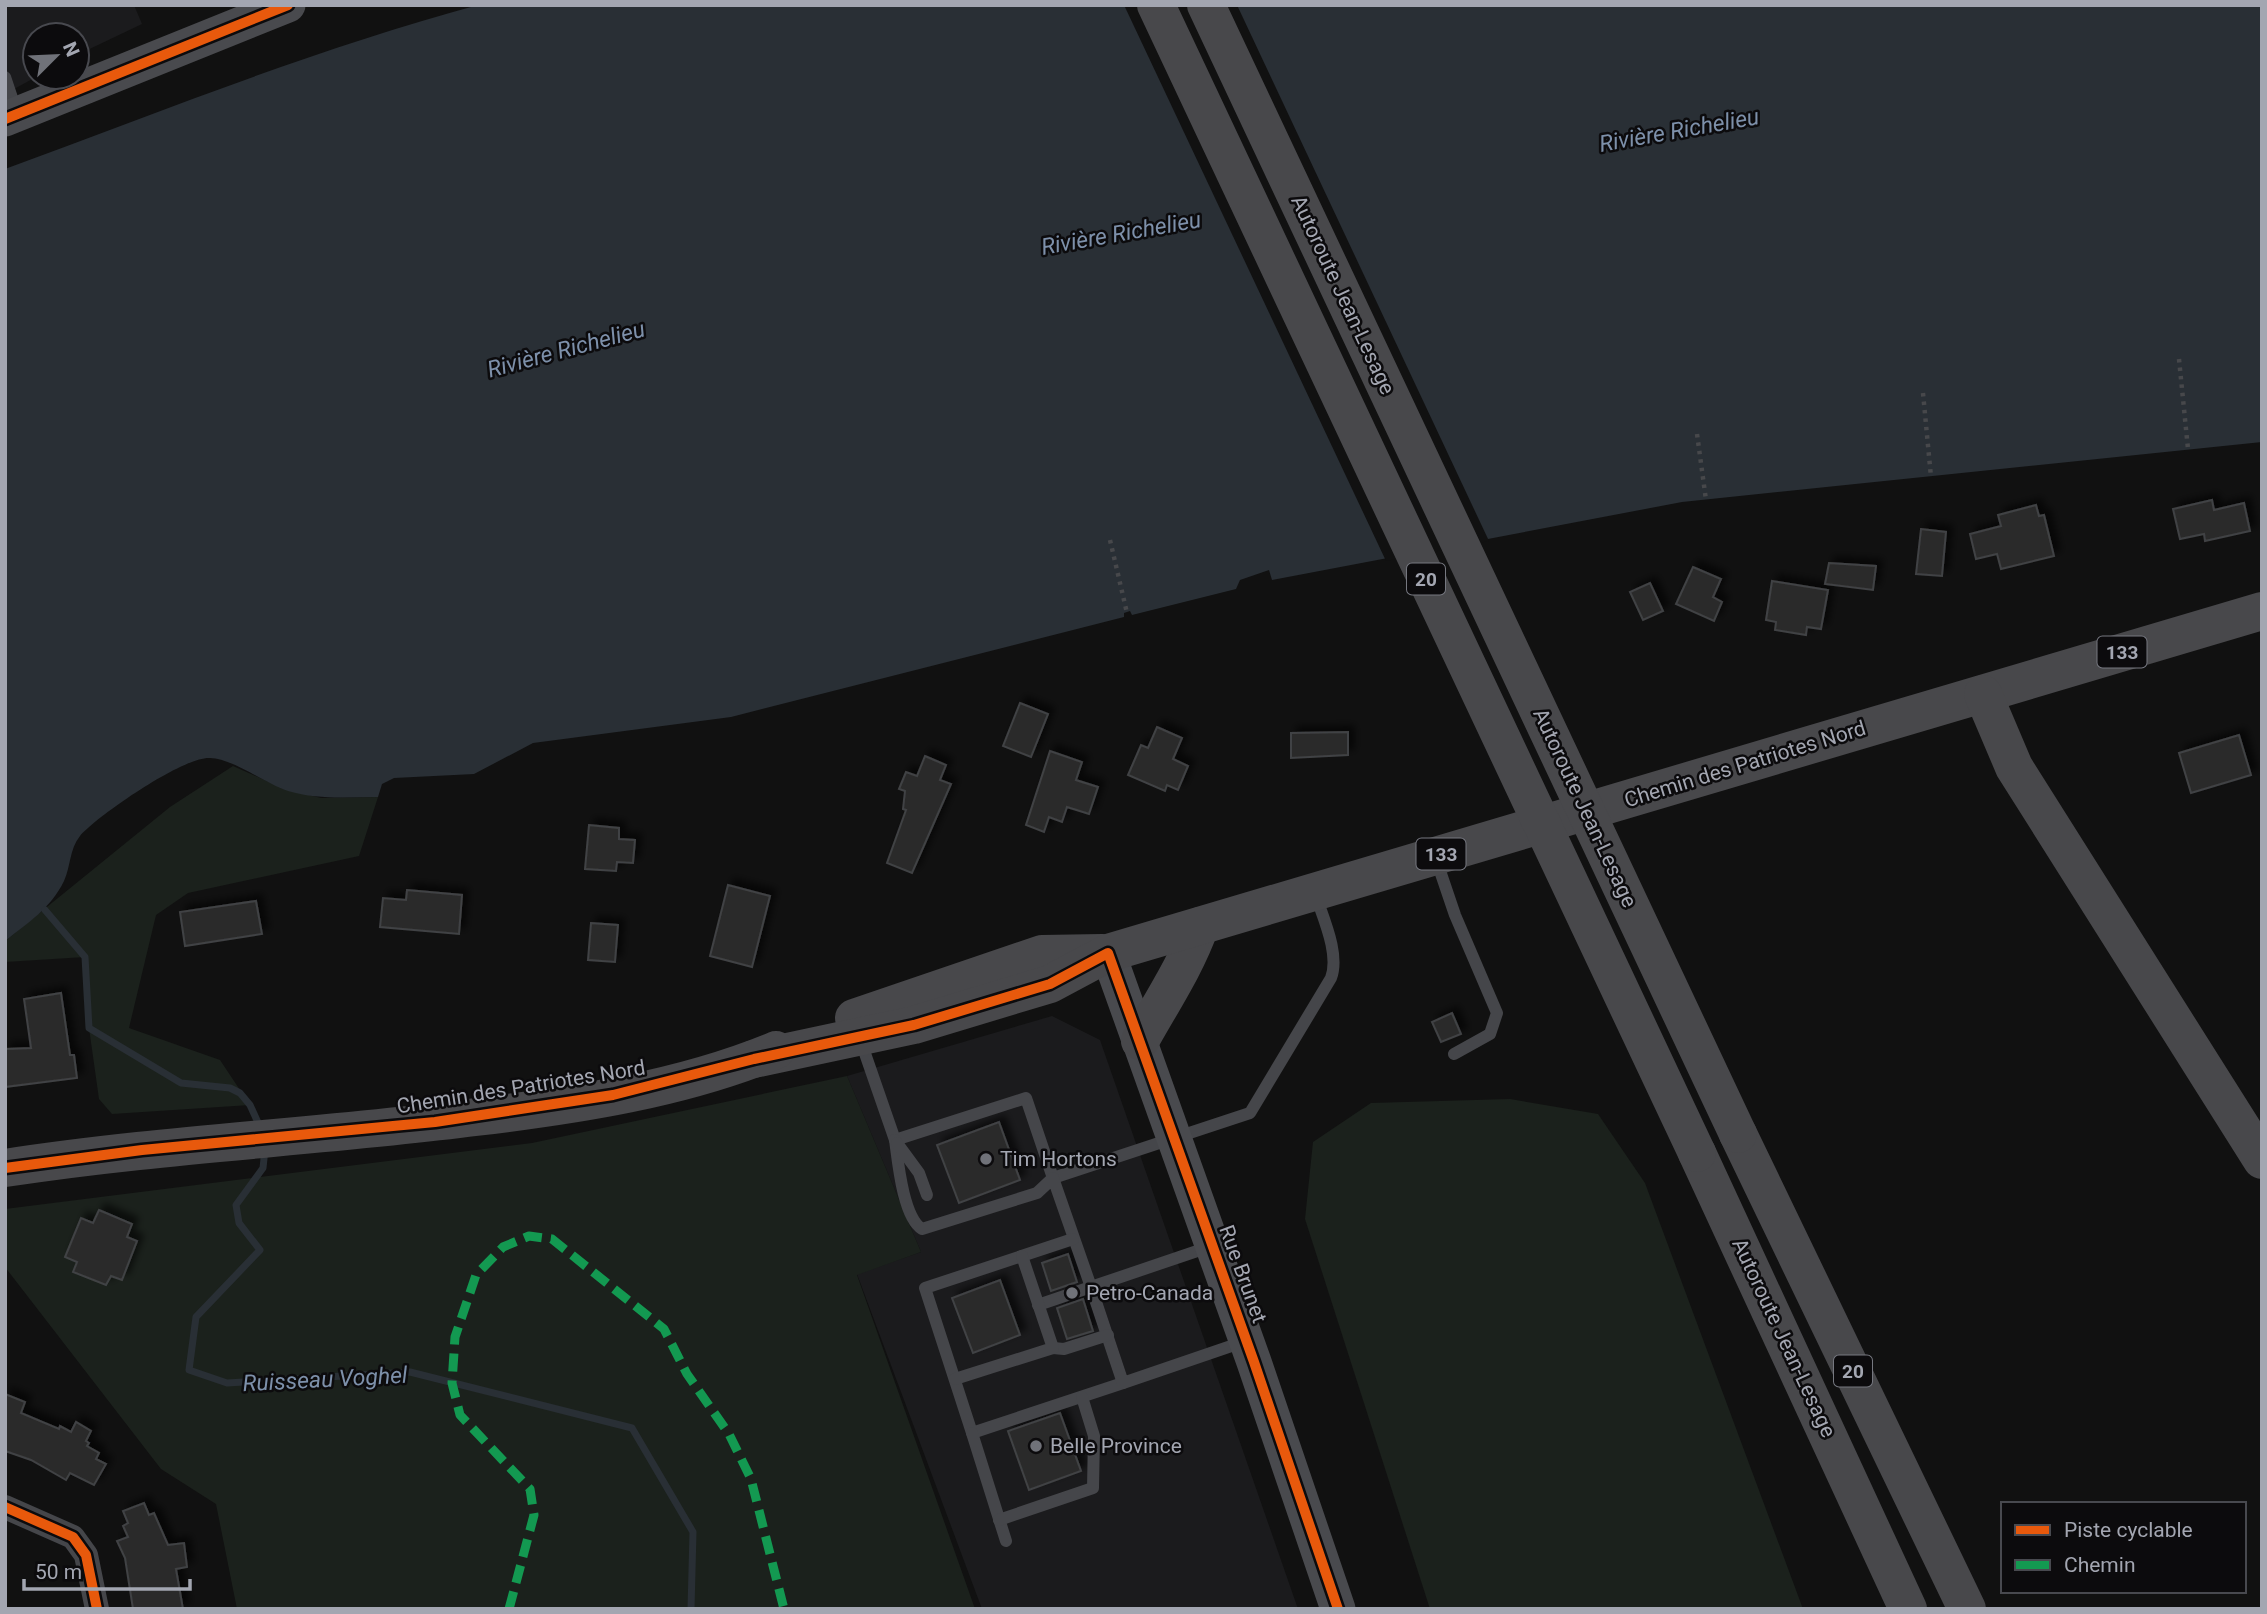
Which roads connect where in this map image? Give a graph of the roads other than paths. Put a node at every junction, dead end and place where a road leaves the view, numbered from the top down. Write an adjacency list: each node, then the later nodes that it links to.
1 (288, 5): 5 (street)
2 (1156, 5): 38 (main road, Autoroute Jean-Lesage / 20, bridge)
3 (1206, 5): 39 (main road, Autoroute Jean-Lesage / 20, bridge)
4 (5, 77): 5 (lane)
5 (11, 116)
6 (2262, 611): 7 (main road, Chemin des Patriotes Nord / 133)
7 (1983, 694): 8 (main road, Chemin des Patriotes Nord / 133); 17 (main road)
8 (1435, 855): 9 (main road, Chemin des Patriotes Nord / 133); 14 (lane)
9 (1314, 892): 10 (main road, Chemin des Patriotes Nord / 133); 16 (lane)
10 (1200, 926): 11 (main road, Chemin des Patriotes Nord / 133); 13 (main road)
11 (1108, 953): 12 (main road, Chemin des Patriotes Nord / 133); 13 (street, Rue Brunet)
12 (855, 1028): 15 (lane); 18 (main road, Chemin des Patriotes Nord / 133)
13 (1140, 1041): 16 (street, Rue Brunet)
14 (1454, 1054)
15 (895, 1140): 19 (lane); 19 (lane); 20 (lane)
16 (1174, 1140): 19 (lane); 22 (street, Rue Brunet)
17 (2262, 1160)
18 (5, 1168)
19 (1053, 1178): 21 (lane)
20 (927, 1195)
21 (1073, 1239): 23 (lane); 24 (lane)
22 (1212, 1246): 24 (lane); 27 (street, Rue Brunet)
23 (1022, 1256): 25 (lane); 29 (lane)
24 (1091, 1287): 25 (lane); 26 (lane)
25 (1038, 1305): 28 (lane)
26 (1108, 1335): 28 (lane); 30 (lane)
27 (1247, 1341): 30 (lane); 37 (street, Rue Brunet)
28 (1052, 1348): 29 (lane)
29 (955, 1379): 32 (lane)
30 (1123, 1383): 31 (lane)
31 (1082, 1397): 32 (lane); 34 (lane)
32 (972, 1433): 34 (lane)
33 (5, 1507): 36 (street)
34 (999, 1520): 35 (lane)
35 (1006, 1541)
36 (97, 1609)
37 (1338, 1609)
38 (1908, 1609)
39 (1967, 1609)

